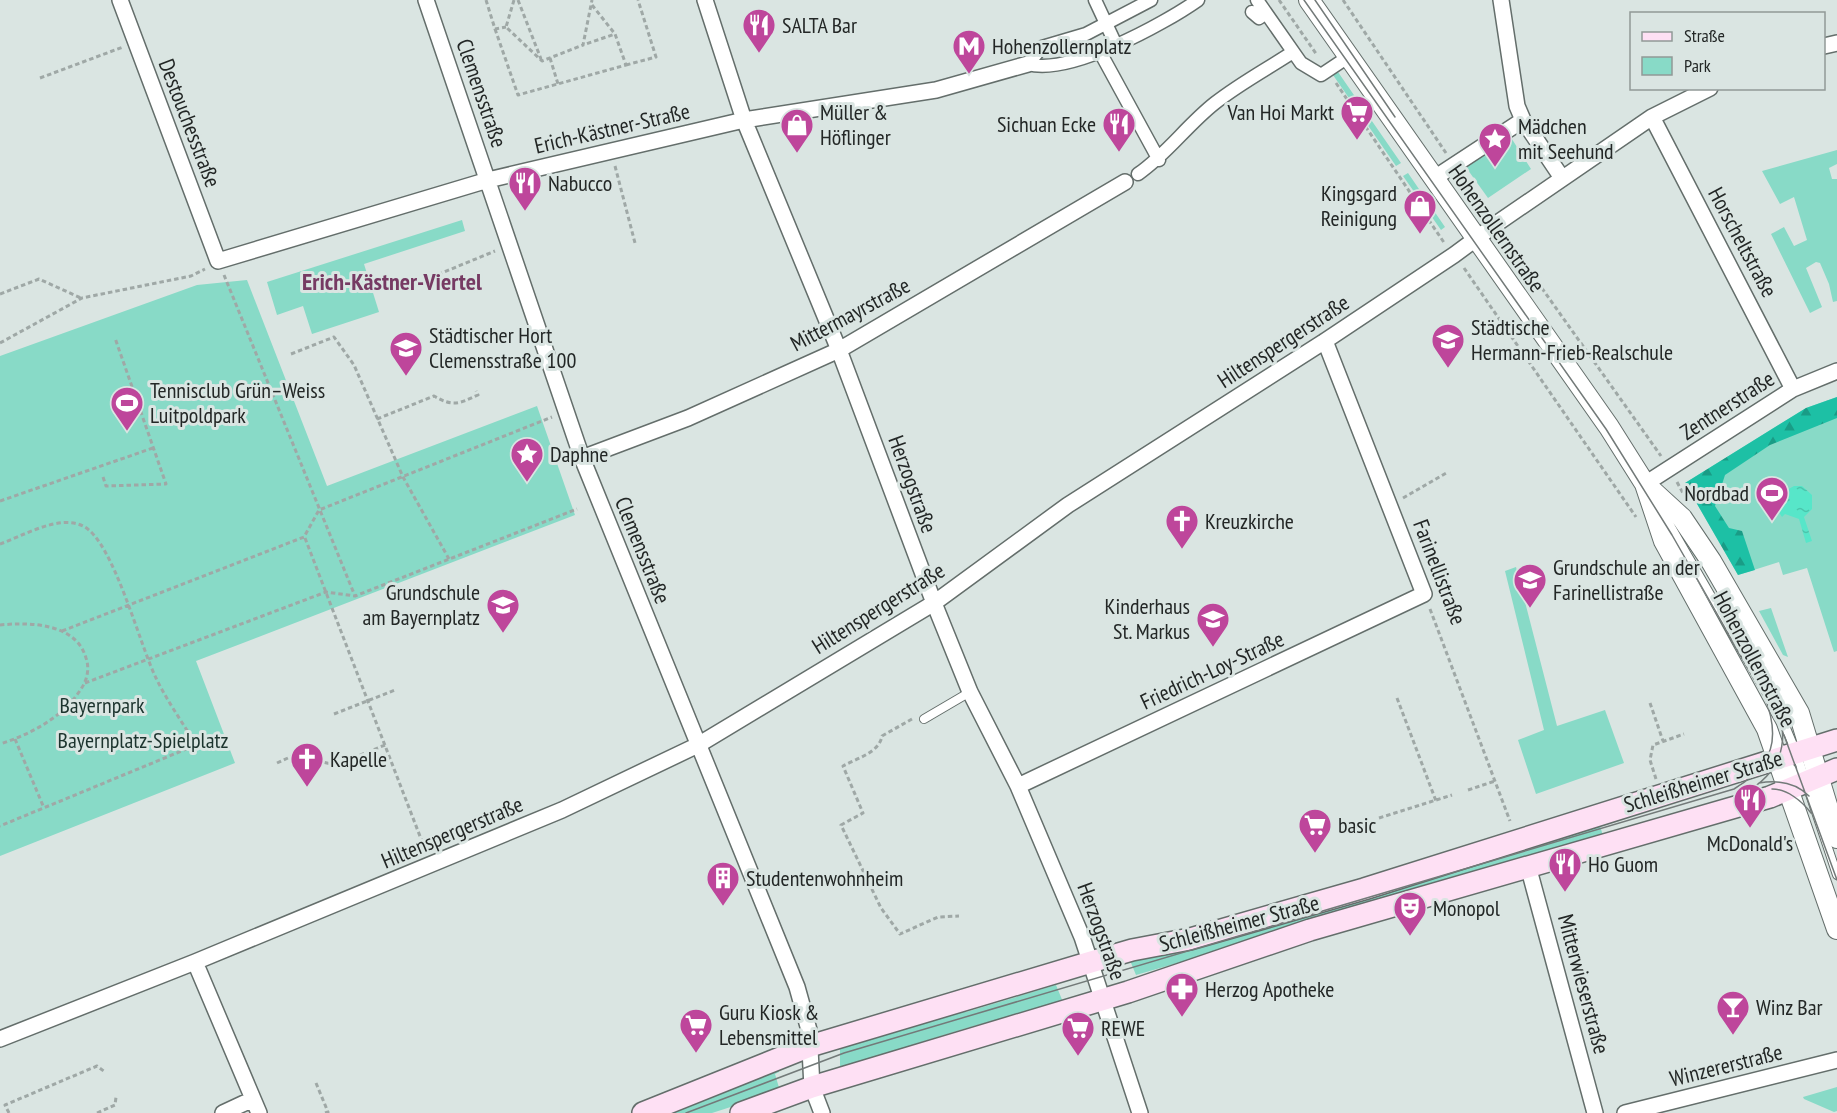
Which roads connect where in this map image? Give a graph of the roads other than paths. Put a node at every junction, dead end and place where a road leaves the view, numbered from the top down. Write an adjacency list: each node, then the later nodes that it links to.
1 (120, 0): 29 (street, Destouchesstraße)
2 (426, 0): 27 (street, Clemensstraße)
3 (705, 0): 21 (street, Herzogstraße)
4 (1095, 0): 11 (street)
5 (1151, 0): 11 (street)
6 (1198, 0): 9 (street)
7 (1309, 0): 16 (street, Hohenzollernstraße)
8 (1501, 0): 22 (street)
9 (1183, 4): 12 (street)
10 (1258, 10): 14 (street)
11 (1106, 25): 12 (street); 18 (street)
12 (1116, 45): 13 (street)
13 (1100, 52): 17 (street, Erich-Kästner-Straße); 23 (street)
14 (1293, 52): 16 (street); 23 (street)
15 (1050, 57): 17 (street)
16 (1348, 57): 26 (street, Hohenzollernstraße)
17 (1063, 62): 18 (street, Erich-Kästner-Straße)
18 (1028, 64): 21 (street, Erich-Kästner-Straße)
19 (1706, 90): 20 (street, Hiltenspergerstraße)
20 (1652, 117): 25 (street, Hiltenspergerstraße); 33 (street, Horscheltstraße)
21 (744, 120): 27 (street, Erich-Kästner-Straße); 31 (street, Herzogstraße)
22 (1523, 120): 25 (street); 26 (street)
23 (1159, 160): 24 (street)
24 (1131, 178): 31 (street, Mittermayrstraße)
25 (1562, 178): 28 (street, Hiltenspergerstraße)
26 (1433, 179): 28 (street, Hohenzollernstraße)
27 (488, 180): 29 (street, Erich-Kästner-Straße); 34 (street, Clemensstraße)
28 (1476, 239): 30 (street, Hiltenspergerstraße); 35 (street, Hohenzollernstraße)
29 (218, 261)
30 (1325, 341): 36 (street, Farinellistraße); 37 (street, Hiltenspergerstraße)
31 (839, 350): 34 (street, Mittermayrstraße); 37 (street, Herzogstraße)
32 (1837, 371): 33 (street, Zentnerstraße)
33 (1793, 388): 35 (street, Zentnerstraße)
34 (582, 458): 41 (street, Clemensstraße)
35 (1645, 484): 42 (street, Hohenzollernstraße); 42 (street, Hohenzollernstraße)
36 (1424, 594): 44 (street, Friedrich-Loy-Straße)
37 (934, 603): 38 (street, Herzogstraße); 41 (street, Hiltenspergerstraße)
38 (970, 692): 39 (lane); 44 (street, Herzogstraße)
39 (922, 716)
40 (1837, 740): 42 (main road, Schleißheimer Straße)
41 (698, 744): 49 (street, Hiltenspergerstraße); 53 (street, Clemensstraße)
42 (1796, 753): 43 (street, Hohenzollernstraße); 43 (street, Hohenzollernstraße); 50 (main road, Schleißheimer Straße)
43 (1813, 779): 45 (street, Hohenzollernstraße); 46 (main road, Schleißheimer Straße); 47 (lane); 48 (street, Hohenzollernstraße)
44 (1018, 786): 50 (street, Herzogstraße)
45 (1837, 838)
46 (1528, 866): 51 (main road, Schleißheimer Straße); 62 (street, Mitterwieserstraße)
47 (1837, 875)
48 (1837, 929)
49 (195, 962): 52 (street, Hiltenspergerstraße); 56 (street)
50 (1091, 962): 51 (street, Herzogstraße); 53 (main road, Schleißheimer Straße)
51 (1104, 1000): 55 (main road, Schleißheimer Straße); 61 (street, Herzogstraße)
52 (0, 1039)
53 (810, 1046): 55 (street, Clemensstraße); 58 (main road, Schleißheimer Straße)
54 (1837, 1060): 63 (street, Winzererstraße)
55 (812, 1087): 59 (main road, Schleißheimer Straße); 60 (street, Clemensstraße)
56 (256, 1106): 57 (street)
57 (223, 1113)
58 (643, 1113)
59 (741, 1113)
60 (822, 1113)
61 (1140, 1113)
62 (1595, 1113)
63 (1625, 1113)

